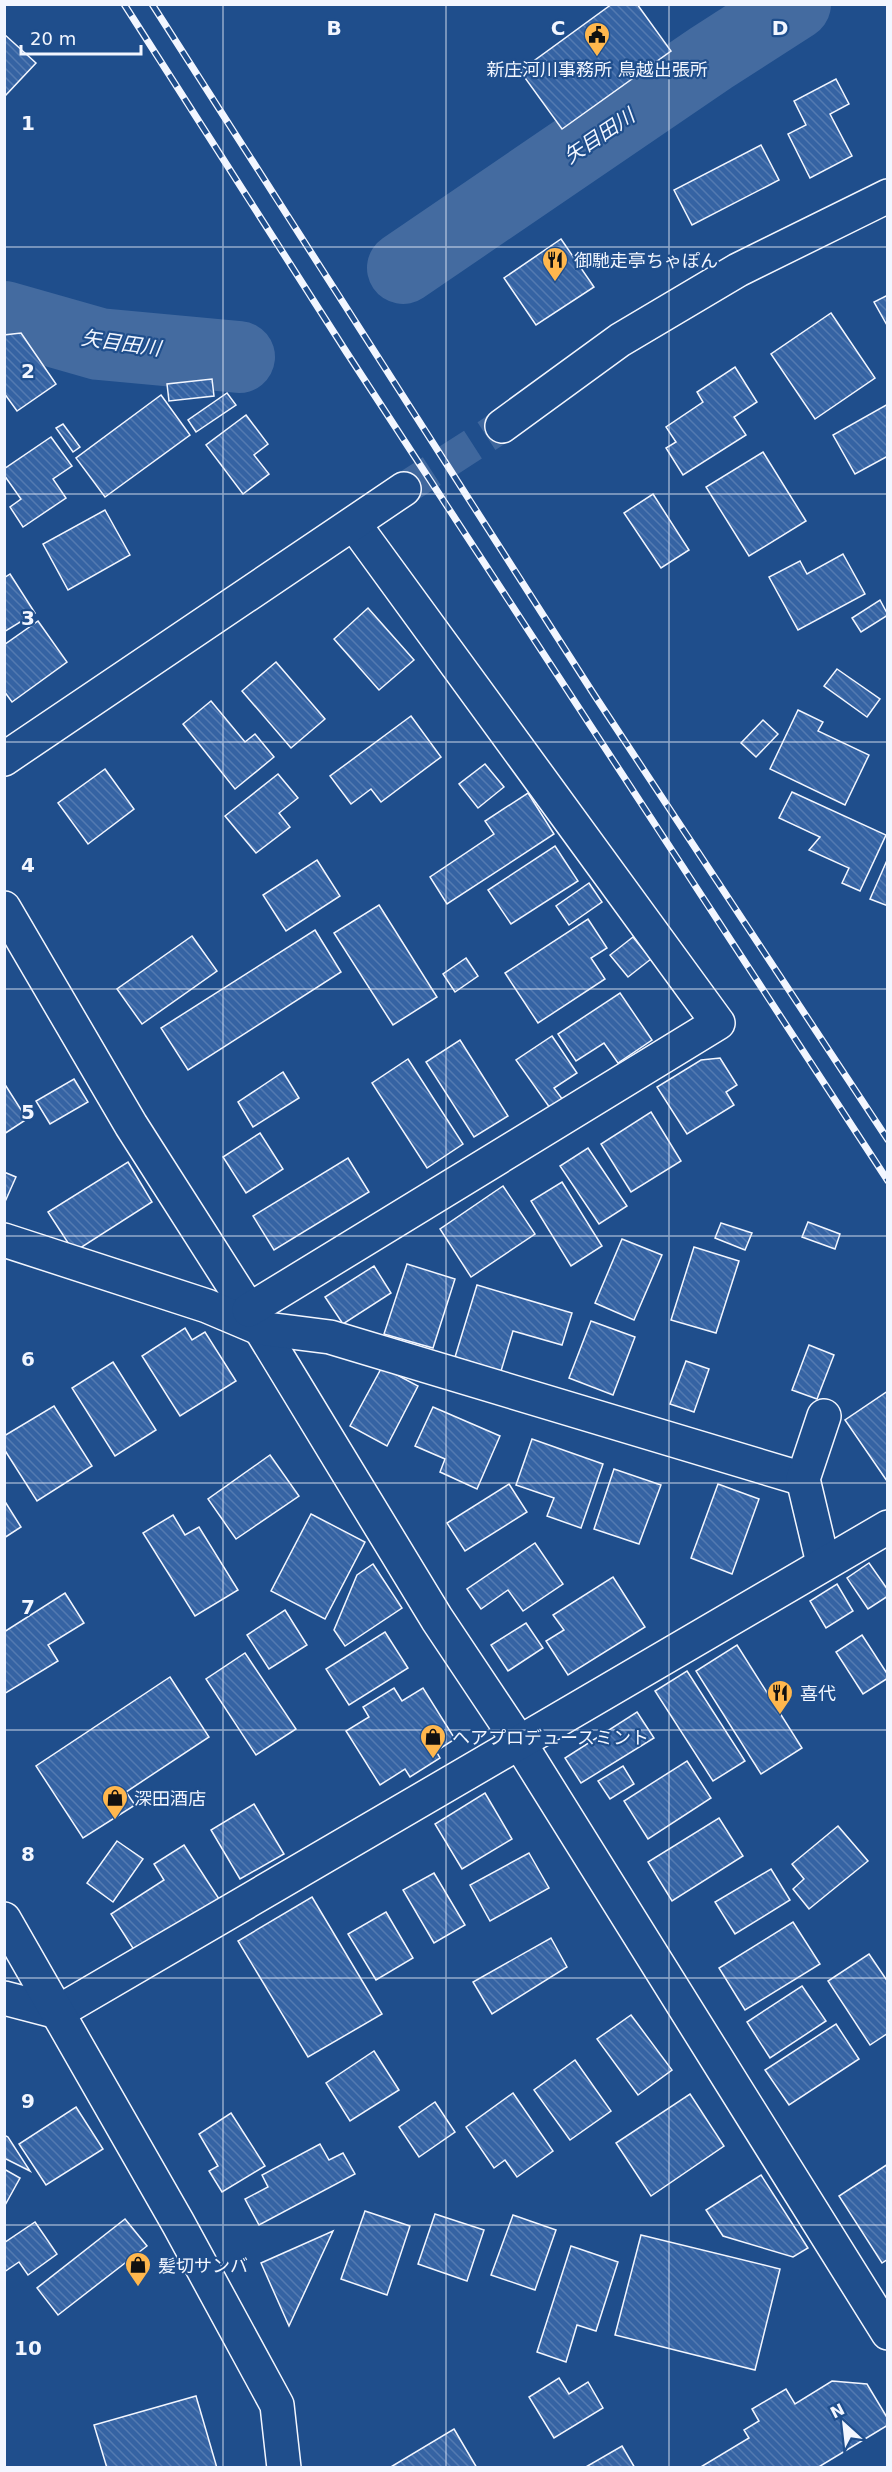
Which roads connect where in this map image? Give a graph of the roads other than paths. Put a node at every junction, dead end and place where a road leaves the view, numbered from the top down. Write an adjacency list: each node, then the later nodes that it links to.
1 (888, 196): 2 (street)
2 (502, 426)
3 (404, 489): 4 (street)
4 (354, 524): 5 (street); 8 (street)
5 (4, 759)
6 (4, 908): 8 (street)
7 (4, 1240): 8 (street)
8 (254, 1319): 10 (street); 13 (street)
9 (824, 1416): 10 (street)
10 (803, 1479): 12 (street)
11 (888, 1527): 12 (street)
12 (823, 1563): 13 (street)
13 (519, 1742): 16 (street); 17 (street)
14 (4, 1919): 16 (street)
15 (4, 1998): 16 (street)
16 (58, 2012): 18 (street)
17 (888, 2333)
18 (284, 2468)

